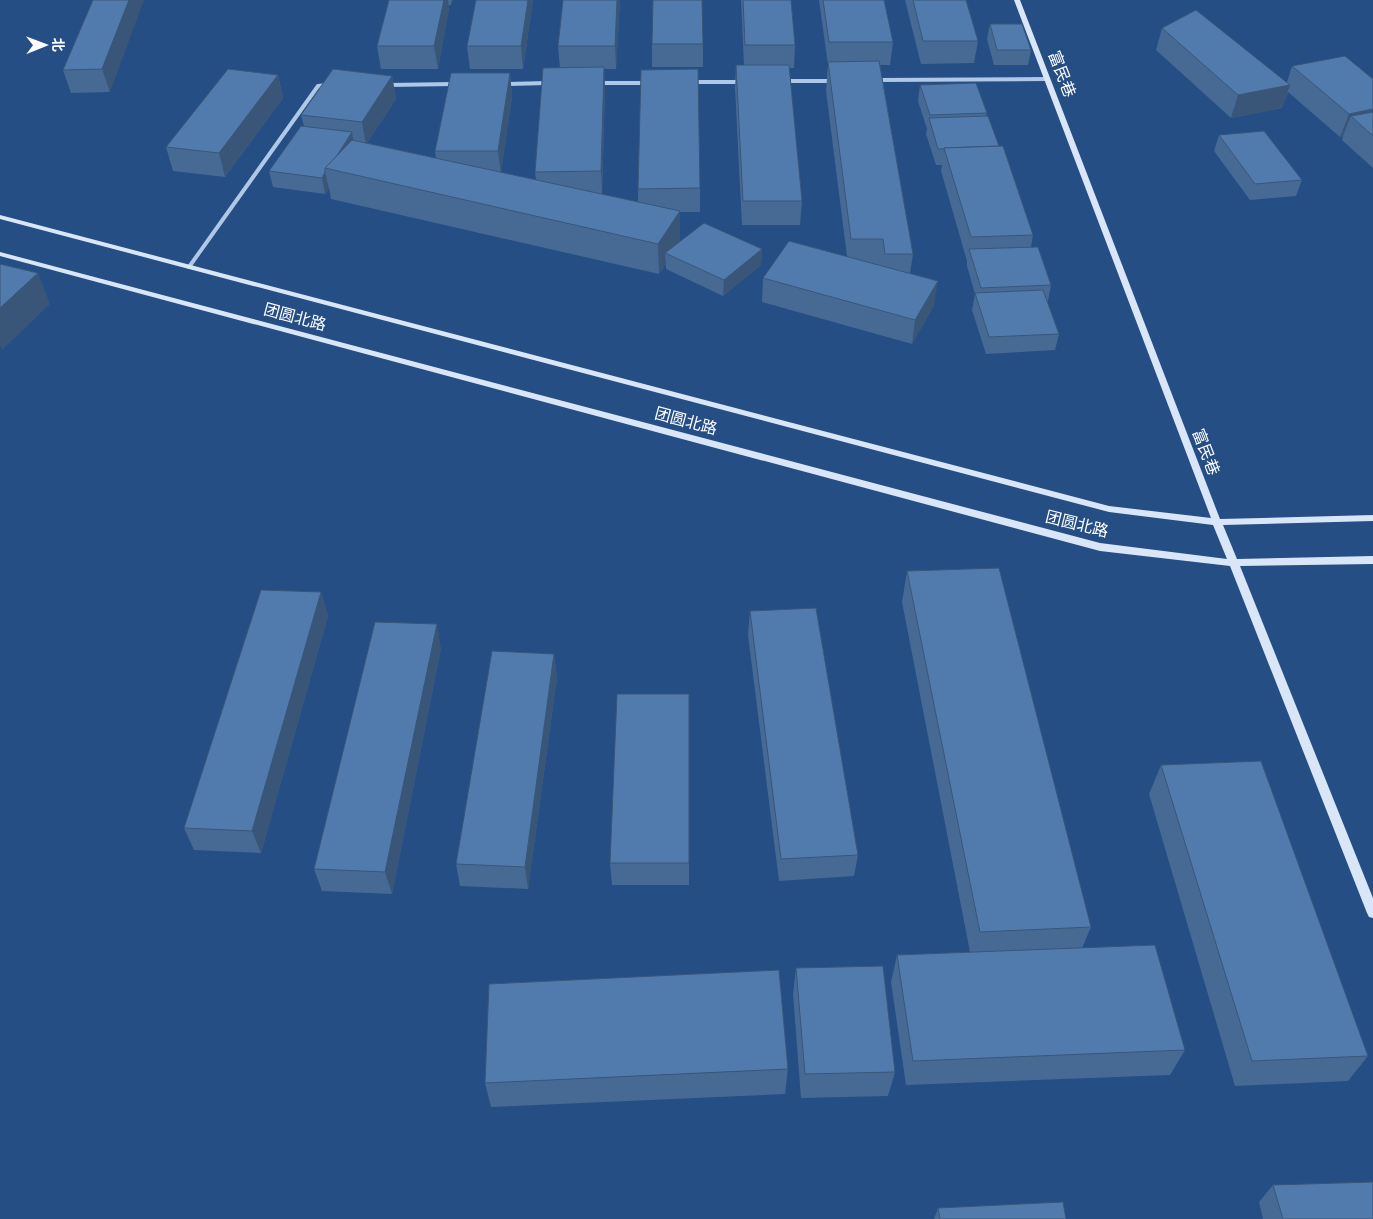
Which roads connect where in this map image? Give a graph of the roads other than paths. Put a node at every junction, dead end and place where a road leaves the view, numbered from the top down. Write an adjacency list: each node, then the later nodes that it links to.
1 (1017, 0): 2 (main road, 富民巷)
2 (1047, 79): 3 (street); 19 (main road, 富民巷)
3 (868, 80)
4 (778, 81): 5 (street)
5 (838, 81)
6 (648, 82): 9 (street)
7 (688, 82): 8 (street)
8 (748, 82)
9 (588, 83)
10 (458, 84): 14 (street)
11 (498, 84): 12 (street)
12 (548, 84)
13 (328, 85): 17 (street)
14 (378, 85)
15 (0, 217): 17 (main road, 团圆北路)
16 (0, 254): 21 (main road, 团圆北路)
17 (189, 267): 19 (main road, 团圆北路)
18 (1373, 518): 19 (main road, 团圆北路)
19 (1217, 522): 21 (main road, 富民巷)
20 (1373, 560): 21 (main road, 团圆北路)
21 (1233, 563): 22 (main road, 富民巷)
22 (1373, 913)

